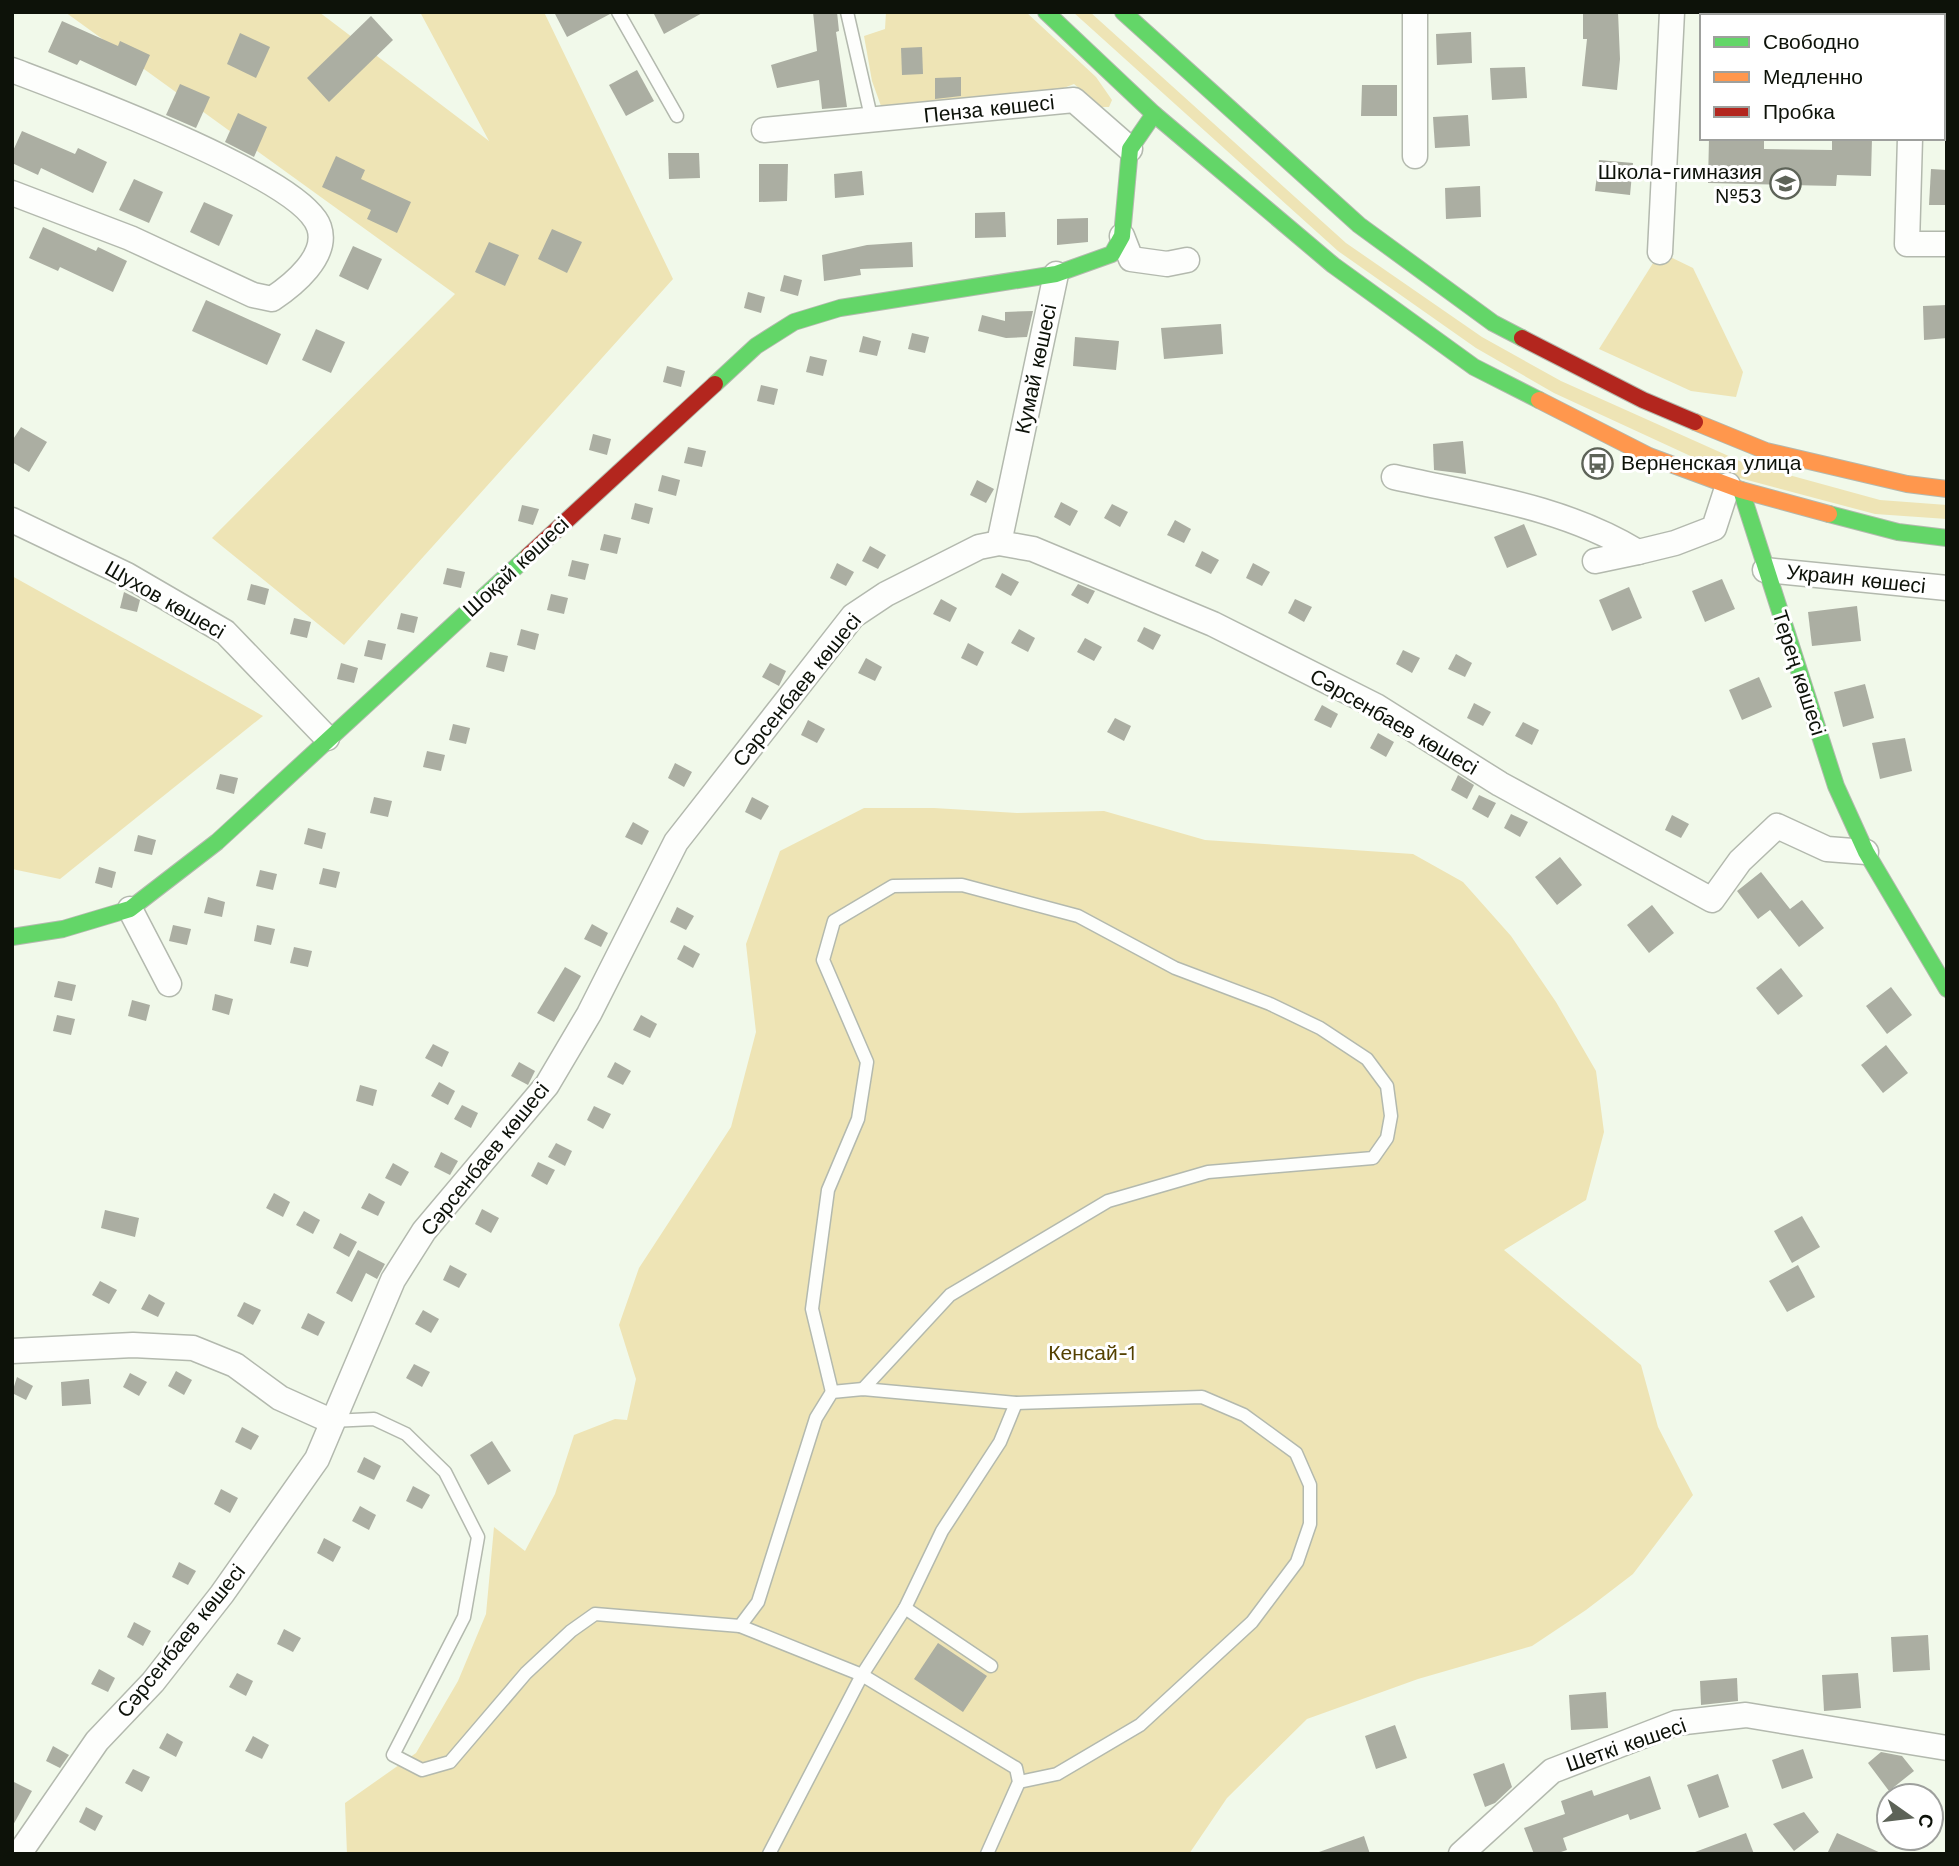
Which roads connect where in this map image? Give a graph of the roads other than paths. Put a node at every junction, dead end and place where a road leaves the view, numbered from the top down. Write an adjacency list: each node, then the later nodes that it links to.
1 (618, 12): 9 (lane)
2 (847, 12): 10 (lane)
3 (1046, 12): 8 (street)
4 (1415, 12): 14 (street)
5 (1672, 12): 18 (street)
6 (1130, 16): 23 (street)
7 (12, 70): 15 (street)
8 (1154, 114): 13 (street); 22 (street)
9 (677, 116)
10 (872, 122): 11 (street, Пенза көшесі); 13 (street, Пенза көшесі)
11 (764, 130)
12 (1910, 140): 17 (street)
13 (1130, 149): 16 (street)
14 (1415, 156)
15 (12, 192)
16 (1122, 236): 19 (street); 20 (street, Кумай көшесі)
17 (1947, 244)
18 (1660, 252)
19 (1187, 260)
20 (1056, 274): 26 (street, Кумай көшесі); 31 (street, Шоқай көшесі)
21 (1394, 478): 27 (street)
22 (1734, 488): 25 (street); 27 (street); 29 (street, Терең көшесі)
23 (1947, 489)
24 (12, 520): 31 (street, Шухов көшесі)
25 (1947, 538)
26 (999, 543): 32 (street, Сәрсенбаев көшесі); 41 (street, Сәрсенбаев көшесі)
27 (1638, 552): 28 (street)
28 (1595, 561)
29 (1765, 570): 30 (street, Украин көшесі); 32 (street, Терең көшесі)
30 (1947, 589)
31 (327, 738): 33 (street, Шоқай көшесі)
32 (1866, 852): 36 (street, Терең көшесі)
33 (130, 909): 34 (street, Шоқай көшесі); 35 (street)
34 (12, 937)
35 (169, 984)
36 (1947, 989)
37 (12, 1351): 41 (street)
38 (863, 1389): 39 (lane); 39 (lane); 40 (lane)
39 (832, 1392): 43 (lane)
40 (1016, 1403): 42 (lane); 47 (lane)
41 (331, 1421): 43 (lane); 48 (street, Сәрсенбаев көшесі)
42 (905, 1608): 44 (lane); 45 (lane)
43 (740, 1626): 45 (lane)
44 (991, 1666)
45 (862, 1675): 47 (lane); 49 (lane)
46 (1947, 1748): 51 (street, Шеткі көшесі)
47 (1019, 1782): 50 (lane)
48 (19, 1854)
49 (769, 1854)
50 (988, 1854)
51 (1461, 1854)

